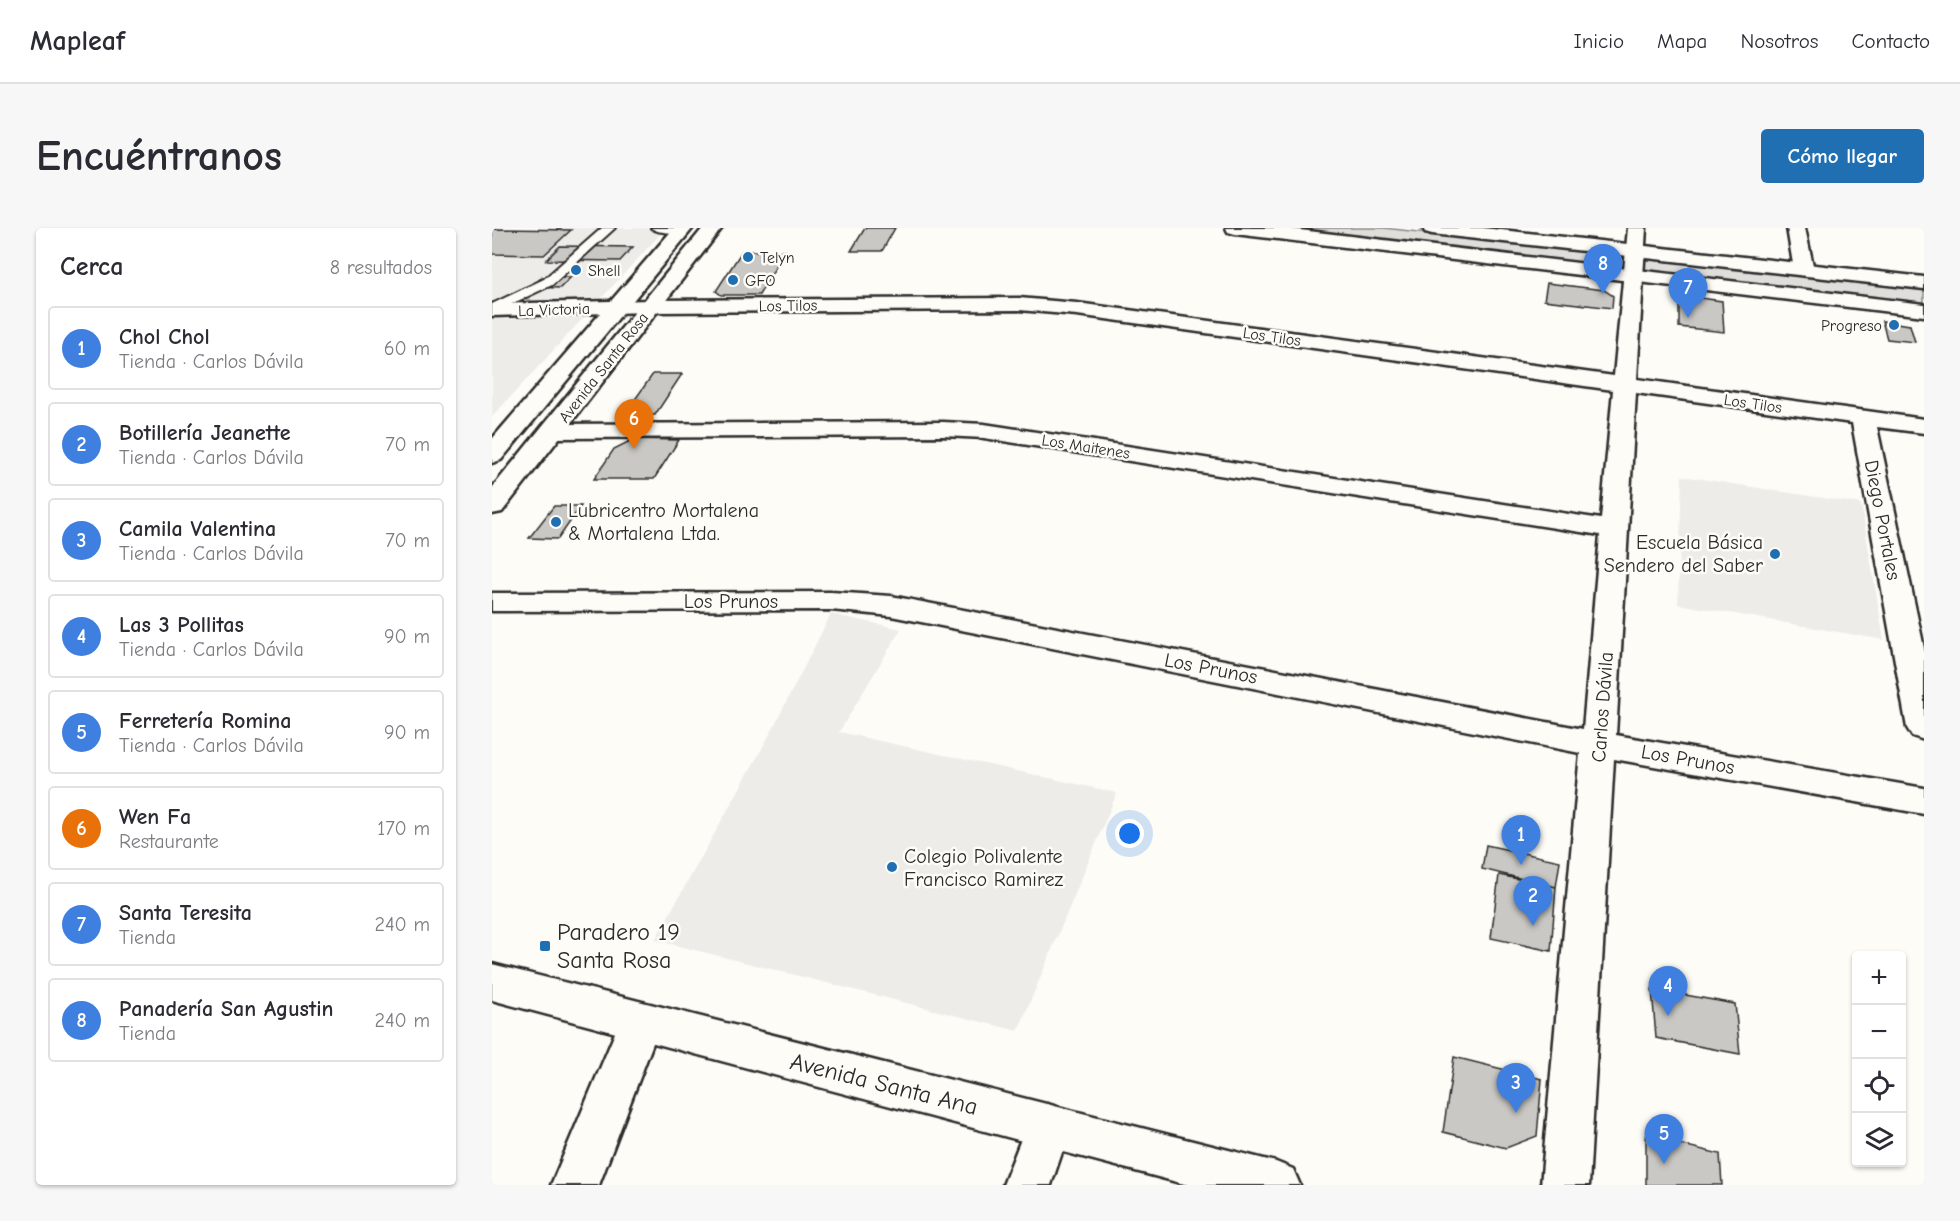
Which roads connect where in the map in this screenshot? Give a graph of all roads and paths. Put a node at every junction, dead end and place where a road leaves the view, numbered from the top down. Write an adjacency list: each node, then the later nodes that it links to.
1 (609, 228): 10 (lane)
2 (657, 228): 3 (lane)
3 (683, 228): 13 (street, Avenida Santa Rosa)
4 (713, 228): 12 (street, Avenida Santa Rosa)
5 (1235, 228): 8 (street)
6 (1432, 228): 8 (street)
7 (1796, 228): 9 (street)
8 (1636, 252): 9 (street); 16 (street); 17 (street, Carlos Dávila)
9 (1804, 270): 11 (street)
10 (548, 282): 14 (lane); 15 (lane)
11 (1924, 283)
12 (651, 306): 13 (street, Los Tilos); 17 (street, Los Tilos); 20 (street, Avenida Santa Rosa)
13 (616, 307): 14 (street, La Victoria); 21 (street, Avenida Santa Rosa)
14 (557, 308): 15 (street, La Victoria)
15 (492, 310)
16 (1924, 310)
17 (1626, 385): 18 (street, Los Tilos); 23 (street, Carlos Dávila)
18 (1863, 417): 19 (street, Los Tilos); 25 (street, Diego Portales)
19 (1924, 426)
20 (552, 431): 22 (street, Avenida Santa Rosa); 23 (street, Los Maitenes)
21 (492, 455)
22 (492, 506)
23 (1615, 529): 26 (street, Carlos Dávila)
24 (492, 602): 26 (street, Los Prunos)
25 (1924, 728)
26 (1599, 744): 27 (street, Los Prunos); 34 (street, Carlos Dávila)
27 (1924, 801)
28 (492, 982): 29 (street, Avenida Santa Ana)
29 (640, 1022): 30 (street, Avenida Santa Ana); 31 (street)
30 (1048, 1126): 32 (street); 33 (street, Avenida Santa Ana)
31 (575, 1185)
32 (1027, 1185)
33 (1276, 1185)
34 (1566, 1185)

